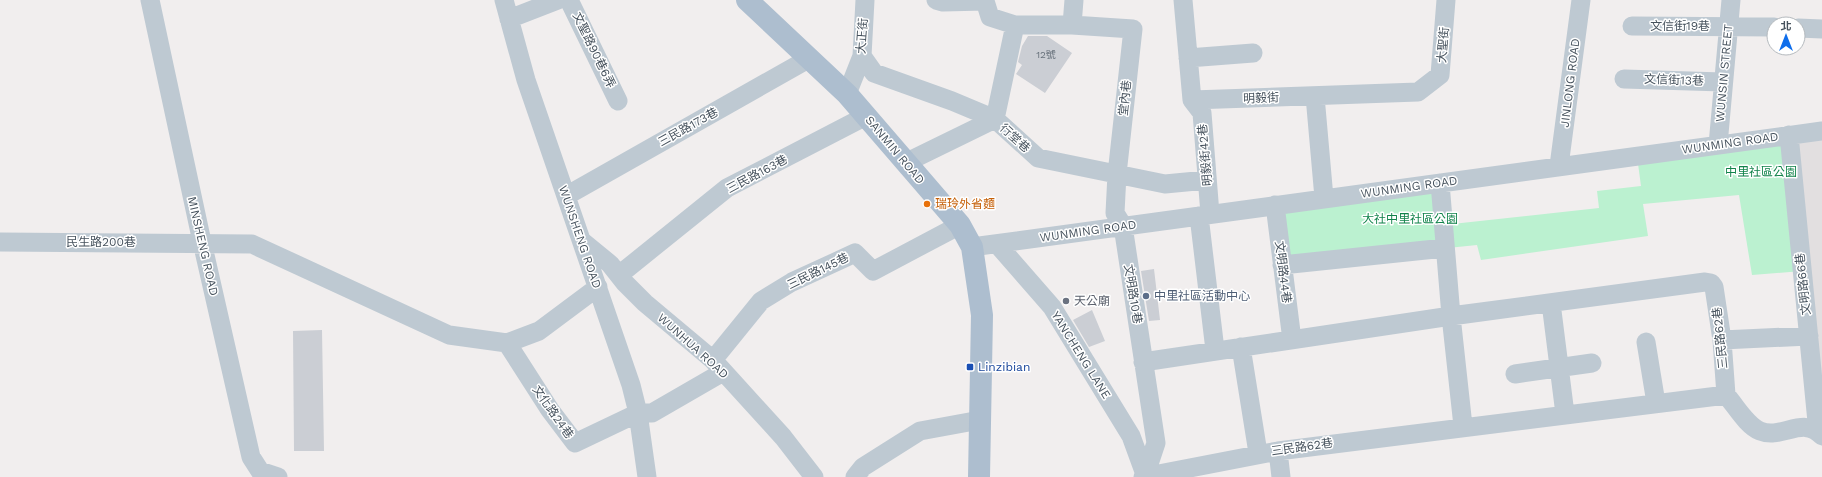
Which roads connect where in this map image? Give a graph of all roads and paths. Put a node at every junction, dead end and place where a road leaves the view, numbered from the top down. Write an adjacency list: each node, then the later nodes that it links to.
1 (150, 0): 49 (street, MINSHENG ROAD)
2 (504, 0): 13 (street, WUNSHENG ROAD)
3 (558, 0): 13 (street)
4 (569, 0): 31 (street, 文聖路90巷6弄)
5 (747, 0): 23 (main road, SANMIN ROAD)
6 (864, 0): 22 (street, 大正街)
7 (936, 0): 14 (street)
8 (1074, 0): 15 (street)
9 (1183, 0): 24 (street)
10 (1446, 0): 27 (street, 大聖街)
11 (1581, 0): 38 (street, JINLONG ROAD)
12 (1731, 0): 17 (street, WUNSIN STREET)
13 (509, 19): 42 (street, WUNSHENG ROAD)
14 (1016, 25): 15 (street); 33 (street)
15 (1072, 25): 39 (street, 堂內巷)
16 (1632, 26): 17 (street, 文信街19巷)
17 (1729, 26): 18 (street, 文信街19巷); 26 (street, WUNSIN STREET)
18 (1766, 27)
19 (1806, 28): 20 (street)
20 (1822, 29)
21 (1253, 54): 24 (street)
22 (862, 56): 28 (street, 大正街); 33 (street, 行堂巷)
23 (810, 58): 28 (main road, SANMIN ROAD); 42 (street, 三民路173巷)
24 (1188, 58): 30 (street)
25 (1624, 78): 26 (street, 文信街13巷)
26 (1724, 82): 36 (street, WUNSIN STREET)
27 (1428, 84): 29 (street, 明毅街)
28 (847, 94): 32 (main road, SANMIN ROAD)
29 (1315, 96): 30 (street, 明毅街); 43 (street)
30 (1192, 100): 40 (street, 明毅街42巷)
31 (618, 101)
32 (866, 116): 37 (main road, SANMIN ROAD); 55 (street, 三民路163巷)
33 (995, 119): 37 (street); 39 (street, 行堂巷)
34 (1822, 131): 35 (street, WUNMING ROAD)
35 (1788, 136): 36 (street, WUNMING ROAD); 59 (street, 文明路66巷)
36 (1718, 145): 38 (street, WUNMING ROAD)
37 (907, 162): 46 (main road, SANMIN ROAD)
38 (1560, 166): 41 (street, WUNMING ROAD)
39 (1117, 174): 40 (street, 行堂巷); 47 (street, 堂內巷)
40 (1207, 180): 45 (street, 明毅街42巷)
41 (1440, 183): 43 (street, WUNMING ROAD); 53 (street)
42 (566, 196): 50 (street, WUNSHENG ROAD)
43 (1324, 198): 44 (street, WUNMING ROAD)
44 (1275, 205): 45 (street, WUNMING ROAD); 54 (street, 文明路44巷)
45 (1204, 215): 47 (street, WUNMING ROAD); 65 (street, 明毅街42巷)
46 (960, 224): 52 (main road, SANMIN ROAD); 68 (street, 三民路145巷)
47 (1123, 226): 51 (street, WUNMING ROAD); 66 (street, 文明路10巷)
48 (0, 242): 49 (street, 民生路200巷)
49 (202, 242): 63 (street, 民生路200巷); 80 (street, MINSHENG ROAD)
50 (582, 242): 55 (street, WUNHUA ROAD); 56 (street, WUNSHENG ROAD)
51 (997, 244): 52 (street, WUNMING ROAD); 85 (street, YANCHENG LANE)
52 (972, 247): 75 (main road, SANMIN ROAD)
53 (1445, 248): 54 (street); 58 (street)
54 (1282, 265): 60 (street, 文明路44巷)
55 (618, 275): 68 (street, WUNHUA ROAD)
56 (598, 287): 63 (street); 73 (street, WUNSHENG ROAD)
57 (1551, 303): 58 (street, 三民路62巷); 61 (street, 三民路62巷); 69 (street)
58 (1450, 316): 60 (street, 三民路62巷); 76 (street)
59 (1808, 336): 61 (street); 77 (street, 文明路66巷)
60 (1292, 340): 64 (street, 三民路62巷)
61 (1722, 340): 71 (street, 三民路62巷)
62 (1646, 342): 72 (street)
63 (507, 343): 73 (street, 文化路24巷)
64 (1241, 347): 65 (street, 三民路62巷); 79 (street)
65 (1215, 350): 66 (street, 三民路62巷)
66 (1143, 362): 85 (street, 文明路10巷)
67 (1592, 363): 69 (street)
68 (718, 366): 73 (street); 82 (street, WUNHUA ROAD)
69 (1559, 369): 70 (street); 74 (street)
70 (1515, 374)
71 (1726, 395): 72 (street, 三民路62巷); 77 (street)
72 (1656, 403): 74 (street, 三民路62巷)
73 (638, 413): 81 (street, WUNSHENG ROAD)
74 (1565, 414): 76 (street, 三民路62巷)
75 (980, 420): 83 (street); 84 (main road, SANMIN ROAD)
76 (1463, 426): 78 (street, 三民路62巷)
77 (1820, 434)
78 (1278, 451): 79 (street, 三民路62巷); 86 (street)
79 (1258, 453): 85 (street, 三民路62巷)
80 (278, 477)
81 (647, 477)
82 (814, 477)
83 (855, 477)
84 (979, 477)
85 (1145, 477)
86 (1281, 477)

